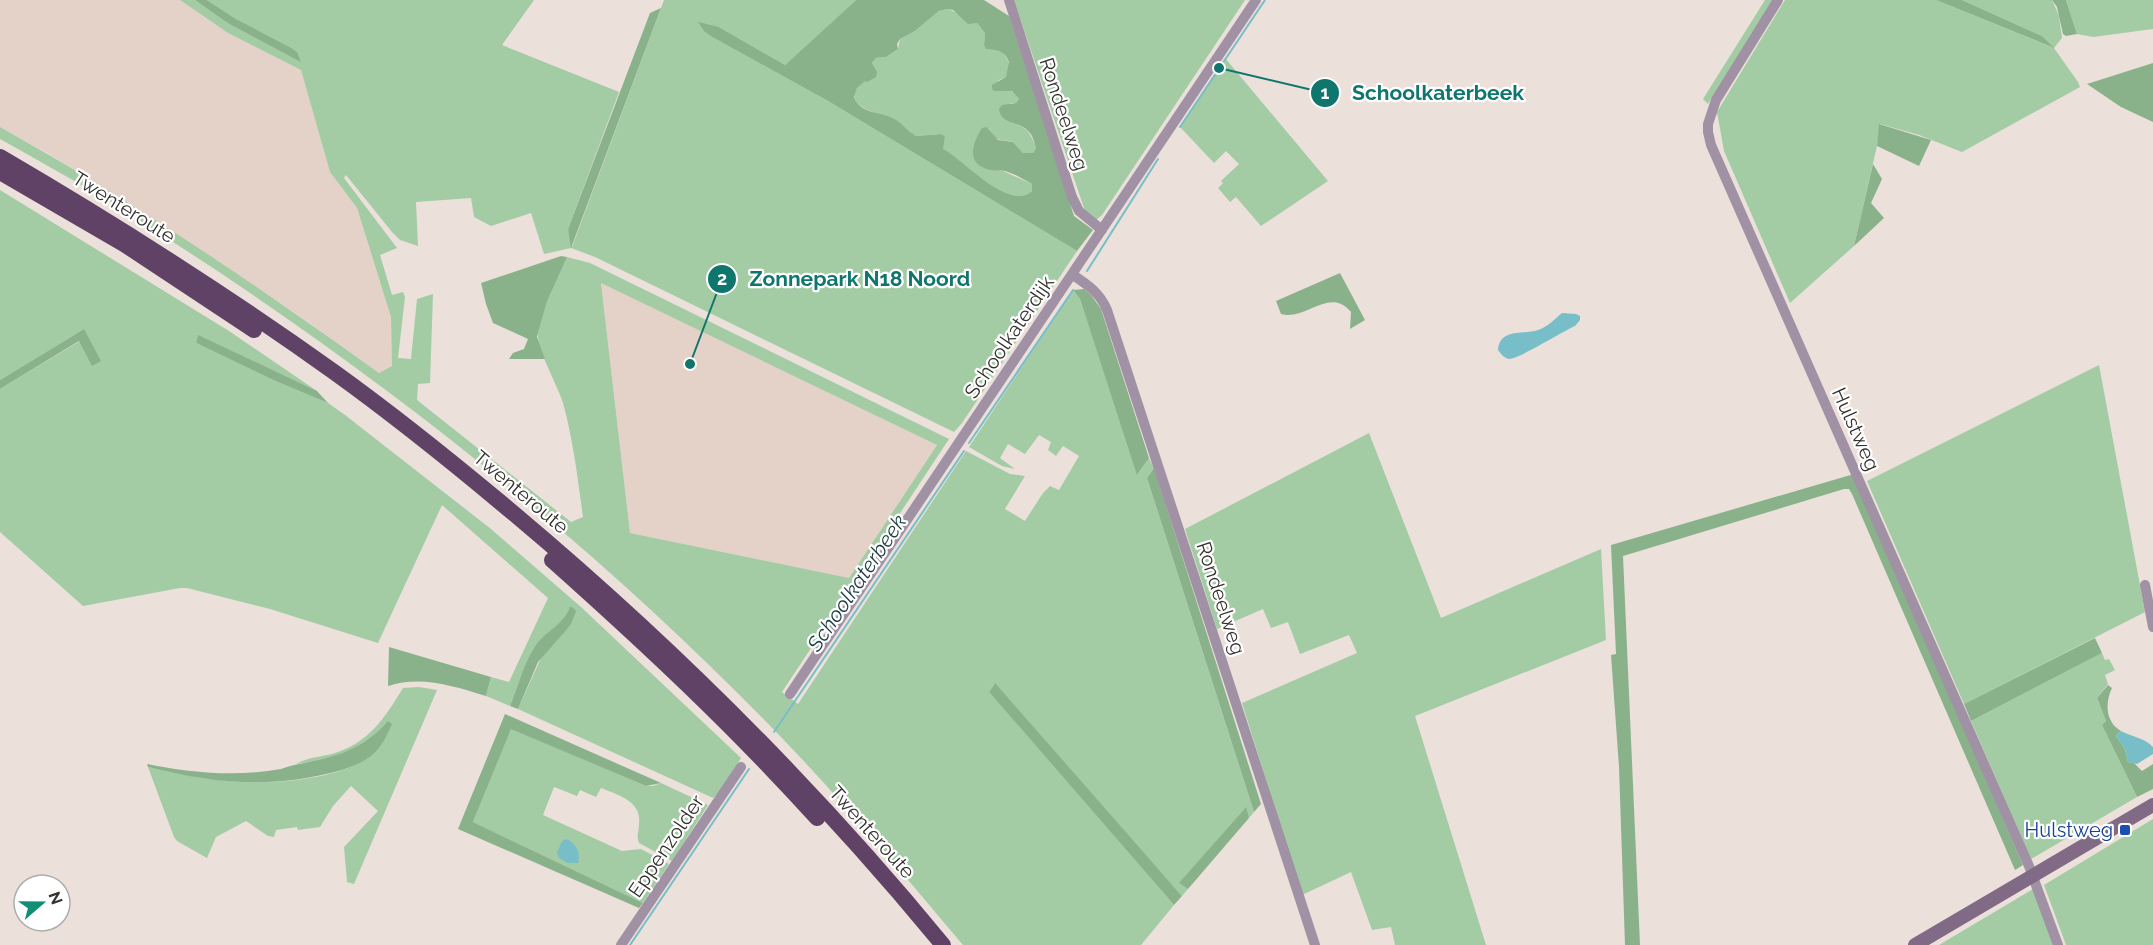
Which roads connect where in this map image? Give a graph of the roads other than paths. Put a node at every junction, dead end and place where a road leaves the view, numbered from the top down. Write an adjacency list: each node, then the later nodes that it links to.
1 (1009, 0): 6 (street, Rondeelweg)
2 (1256, 0): 6 (street, Schoolkaterdijk)
3 (1778, 0): 13 (street, Hulstweg)
4 (0, 158): 16 (highway, Twenteroute)
5 (0, 172): 15 (highway, Twenteroute)
6 (1102, 230): 7 (street, Schoolkaterdijk)
7 (1073, 275): 10 (street, Schoolkaterdijk); 17 (street, Rondeelweg)
8 (2145, 585): 9 (street)
9 (2153, 627)
10 (790, 694)
11 (741, 768): 14 (street, Eppenzolder)
12 (2153, 805): 13 (main road)
13 (2033, 876): 18 (main road); 19 (street, Hulstweg)
14 (621, 945)
15 (929, 945)
16 (943, 945)
17 (1315, 945)
18 (1915, 945)
19 (2058, 945)

